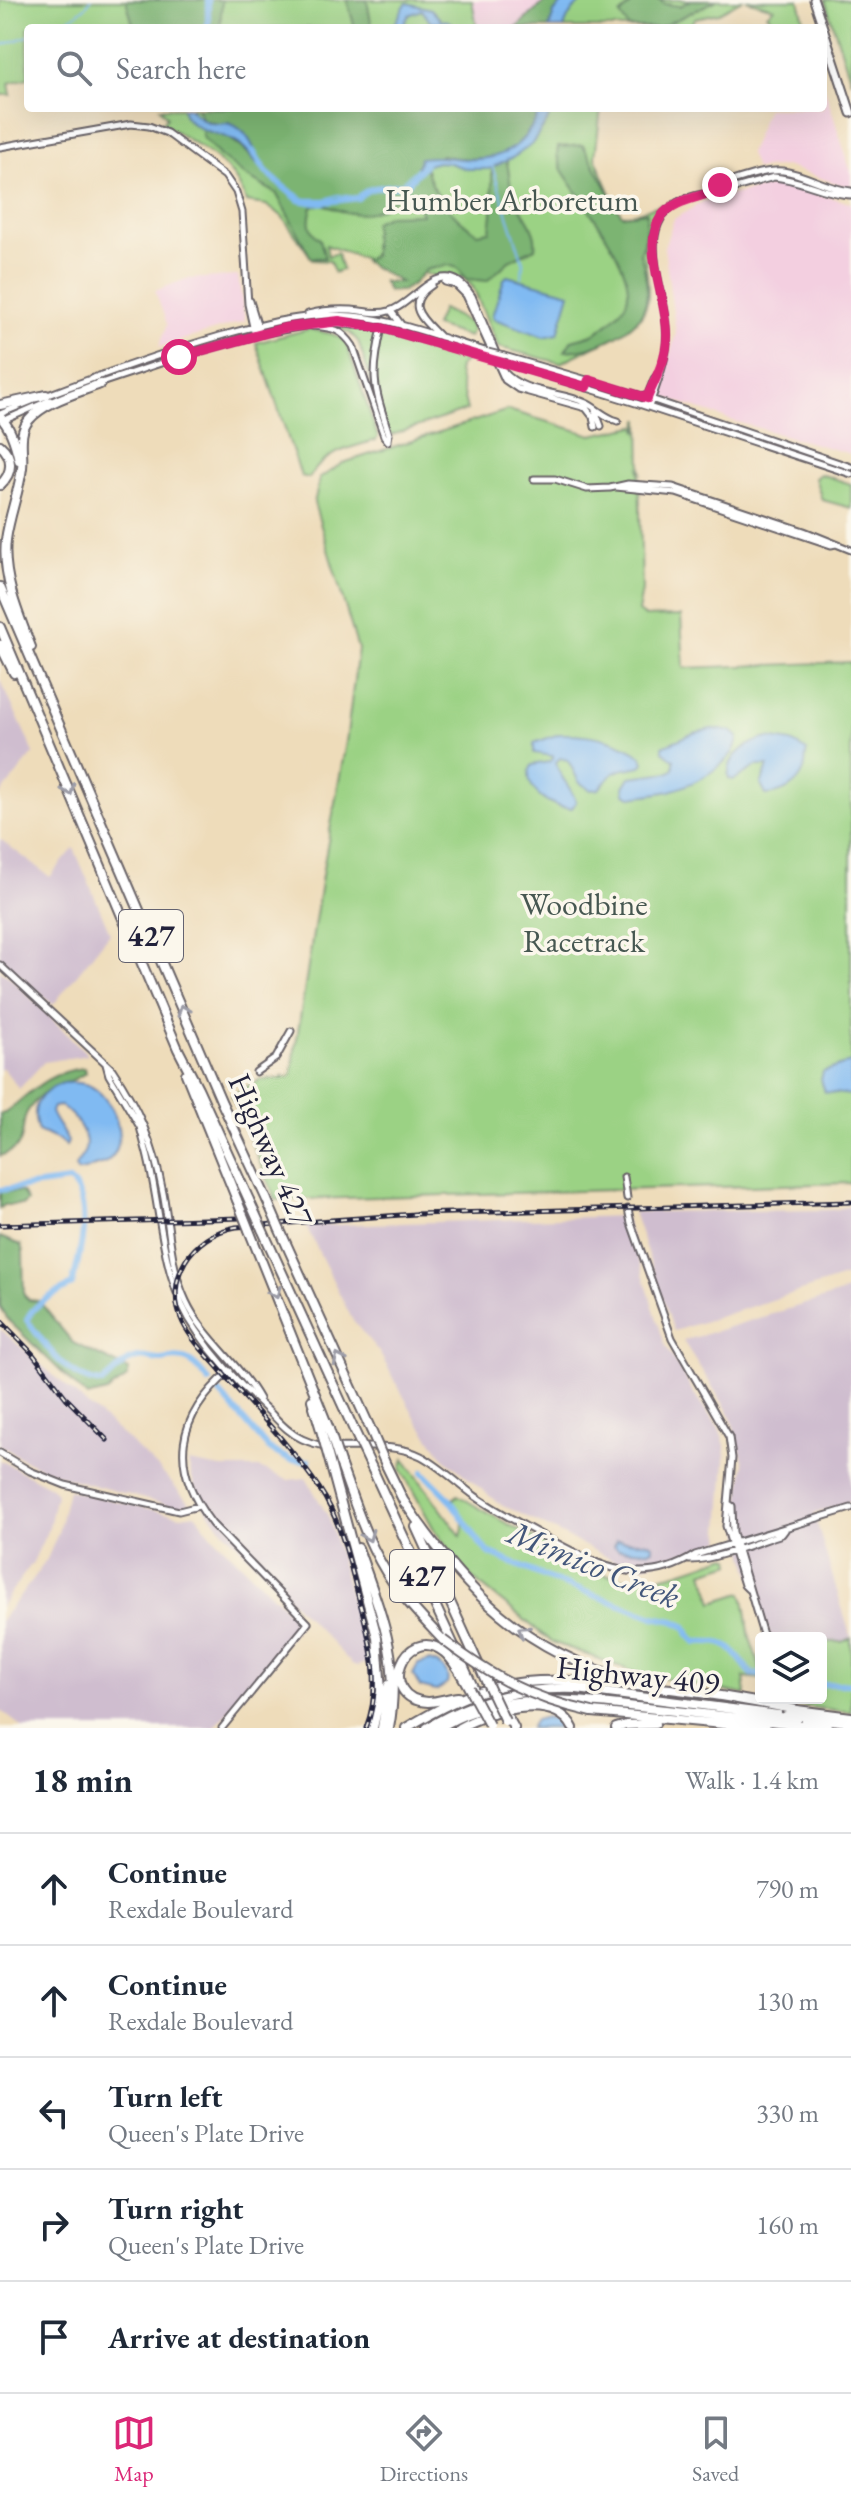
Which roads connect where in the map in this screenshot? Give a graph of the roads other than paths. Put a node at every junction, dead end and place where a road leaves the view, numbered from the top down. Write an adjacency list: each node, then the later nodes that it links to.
1 (814, 0): 2 (main road)
2 (822, 24)
3 (827, 40): 4 (main road)
4 (851, 113)
5 (0, 147): 10 (main road)
6 (851, 193): 21 (main road)
7 (391, 311): 8 (main road); 11 (main road); 24 (main road)
8 (292, 318): 10 (main road); 11 (main road)
9 (301, 325): 12 (main road); 12 (main road); 13 (main road)
10 (256, 326): 13 (main road); 20 (main road)
11 (404, 327): 14 (main road)
12 (382, 328): 15 (main road)
13 (258, 335): 18 (main road)
14 (440, 338): 15 (main road); 24 (main road)
15 (490, 355): 16 (main road, bridge)
16 (505, 360): 17 (main road); 19 (main road)
17 (589, 380): 19 (main road); 21 (main road)
18 (100, 384): 25 (main road); 31 (highway)
19 (586, 387): 23 (main road)
20 (46, 395): 22 (highway); 25 (main road)
21 (649, 398): 23 (main road); 28 (main road)
22 (0, 405)
23 (647, 406): 29 (main road)
24 (595, 409): 26 (main road)
25 (1, 418): 31 (highway)
26 (618, 421)
27 (0, 445): 32 (highway)
28 (851, 467)
29 (851, 474)
30 (534, 479): 33 (main road)
31 (18, 481): 37 (highway)
32 (0, 485)
33 (851, 550)
34 (0, 587): 37 (highway, Highway 427 / 427)
35 (0, 627): 38 (highway, Highway 427 / 427)
36 (0, 645): 38 (highway)
37 (49, 700): 49 (highway, Highway 427 / 427, one-way to 37, bridge)
38 (39, 718): 42 (highway, Highway 427 / 427, one-way to 42)
39 (0, 965): 46 (main road)
40 (291, 1031): 41 (main road)
41 (256, 1072)
42 (204, 1110): 47 (highway, one-way to 47, bridge); 57 (highway, Highway 427 / 427, bridge)
43 (624, 1177): 44 (main road)
44 (627, 1198)
45 (628, 1209): 53 (main road)
46 (232, 1369): 51 (main road); 53 (main road)
47 (325, 1430): 50 (highway, bridge); 63 (highway, one-way to 63, bridge)
48 (0, 1453): 51 (main road)
49 (403, 1500): 56 (highway, one-way to 49); 62 (highway, Highway 427 / 427, bridge)
50 (341, 1502): 54 (highway); 68 (highway)
51 (199, 1506): 67 (main road)
52 (851, 1508): 53 (main road)
53 (734, 1546): 55 (main road)
54 (372, 1587): 65 (highway); 65 (highway)
55 (762, 1632)
56 (644, 1686): 57 (highway); 60 (highway)
57 (470, 1690): 57 (highway); 64 (highway, bridge); 69 (highway)
58 (491, 1707): 60 (highway, Highway 409); 66 (highway, Highway 409); 70 (highway)
59 (518, 1710): 71 (highway); 72 (highway); 73 (highway)
60 (791, 1716): 61 (highway, Highway 409); 66 (highway, Highway 409); 76 (highway, Highway 409)
61 (851, 1720)
62 (509, 1724)
63 (732, 1725): 74 (highway); 75 (highway)
64 (491, 1726)
65 (385, 1727)
66 (431, 1727)
67 (222, 1728)
68 (373, 1728)
69 (406, 1728)
70 (449, 1728)
71 (459, 1728)
72 (473, 1728)
73 (573, 1728)
74 (616, 1728)
75 (766, 1728)
76 (828, 1728)

